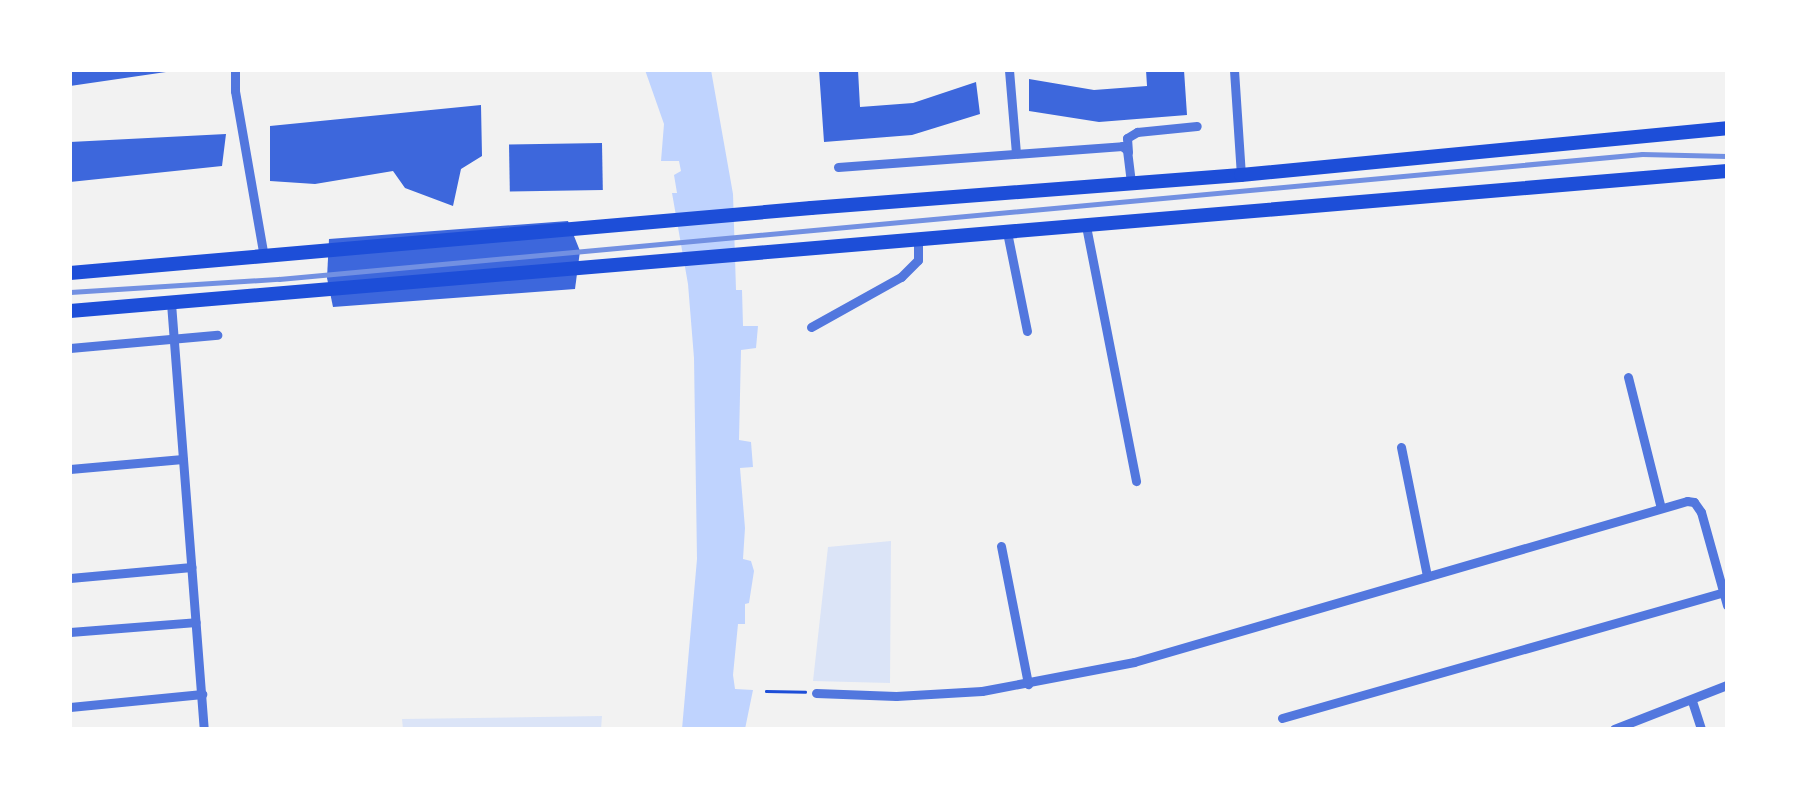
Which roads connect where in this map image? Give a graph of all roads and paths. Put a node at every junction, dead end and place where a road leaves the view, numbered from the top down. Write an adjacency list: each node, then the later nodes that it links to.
1 (236, 70): 15 (street)
2 (1009, 70): 6 (street)
3 (1234, 70): 10 (street)
4 (1197, 126): 7 (street)
5 (1727, 128): 10 (main road)
6 (1016, 154): 7 (street); 8 (street)
7 (1128, 154): 11 (street)
8 (838, 167)
9 (1727, 171): 12 (main road)
10 (1241, 175): 11 (main road)
11 (1131, 185): 15 (main road)
12 (1086, 226): 13 (main road); 28 (street)
13 (1007, 232): 14 (main road); 20 (street)
14 (918, 240): 17 (main road); 19 (street)
15 (264, 257): 16 (main road)
16 (70, 273)
17 (172, 303): 18 (main road); 22 (street)
18 (70, 311)
19 (811, 326)
20 (1027, 331)
21 (218, 335): 22 (street)
22 (174, 339): 23 (street); 26 (street)
23 (70, 348)
24 (1628, 377): 29 (street)
25 (1402, 447): 32 (street)
26 (184, 459): 27 (street); 31 (street)
27 (70, 469)
28 (1136, 481)
29 (1661, 508): 32 (street); 34 (street)
30 (1001, 546): 38 (street)
31 (192, 567): 33 (street); 36 (street)
32 (1428, 576): 38 (street)
33 (70, 578)
34 (1723, 592): 35 (street); 45 (street)
35 (1727, 605)
36 (196, 622): 37 (street); 42 (street)
37 (70, 632)
38 (1028, 684): 41 (street)
39 (1727, 684): 43 (street)
40 (766, 691): 41 (path)
41 (816, 693)
42 (202, 694): 44 (street); 46 (street)
43 (1692, 701): 47 (street); 48 (street)
44 (70, 707)
45 (1282, 718)
46 (204, 729)
47 (1614, 729)
48 (1702, 729)

